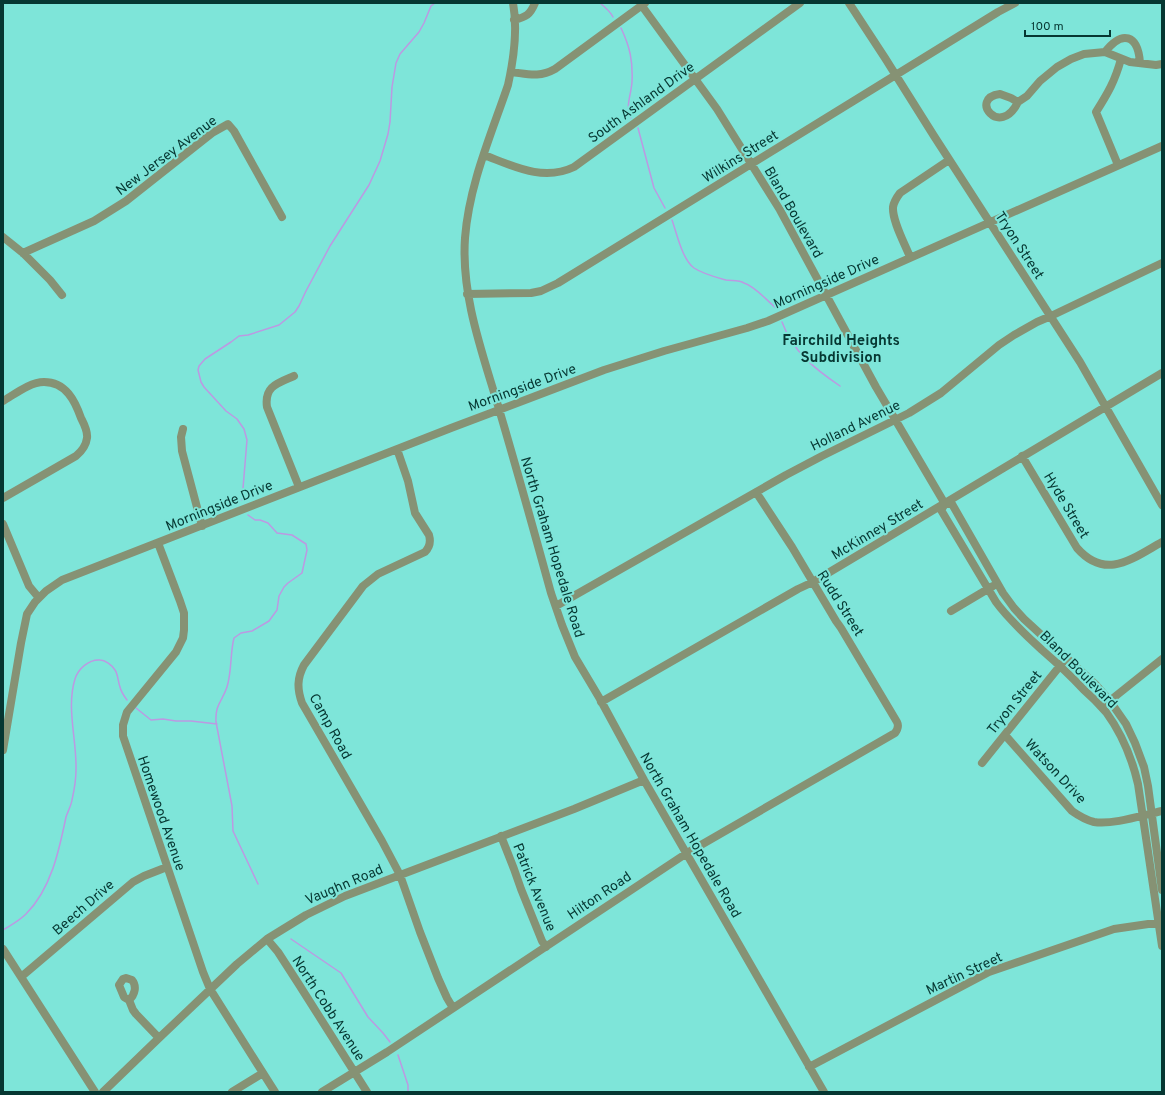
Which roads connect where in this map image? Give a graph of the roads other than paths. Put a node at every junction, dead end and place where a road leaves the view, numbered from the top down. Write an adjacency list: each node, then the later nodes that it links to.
1 (513, 3): 7 (street, North Graham Hopedale Road)
2 (535, 3): 7 (street)
3 (800, 3): 14 (street, South Ashland Drive)
4 (849, 3): 13 (street, Tryon Street)
5 (1014, 3): 13 (street, Wilkins Street)
6 (644, 4): 12 (street); 14 (street, Bland Boulevard)
7 (514, 20): 12 (street, North Graham Hopedale Road)
8 (1105, 52): 9 (street); 10 (street); 15 (street)
9 (1121, 59): 10 (street); 20 (street)
10 (1140, 63): 11 (street)
11 (1162, 64)
12 (511, 72): 17 (street, North Graham Hopedale Road)
13 (895, 75): 18 (street, Tryon Street); 19 (street, Wilkins Street)
14 (696, 79): 17 (street, South Ashland Drive); 19 (street, Bland Boulevard)
15 (1018, 102)
16 (1162, 146): 20 (street, Morningside Drive)
17 (484, 155): 27 (street, North Graham Hopedale Road)
18 (949, 160): 22 (street, Tryon Street); 25 (street)
19 (751, 164): 27 (street, Wilkins Street); 29 (street, Bland Boulevard)
20 (1118, 164): 22 (street, Morningside Drive)
21 (282, 217): 24 (street, New Jersey Avenue)
22 (989, 222): 25 (street, Morningside Drive); 30 (street, Tryon Street)
23 (3, 237): 24 (street)
24 (23, 253): 28 (street)
25 (910, 257): 29 (street, Morningside Drive)
26 (1162, 263): 30 (street, Holland Avenue)
27 (467, 294): 35 (street, North Graham Hopedale Road)
28 (62, 295)
29 (826, 296): 35 (street, Morningside Drive); 36 (street, Bland Boulevard)
30 (1051, 316): 34 (street, Tryon Street); 36 (street, Holland Avenue)
31 (1162, 373): 34 (street, McKinney Street)
32 (294, 376): 40 (street)
33 (3, 401): 42 (street)
34 (1106, 406): 39 (street, McKinney Street); 44 (street, Tryon Street)
35 (499, 409): 38 (street, Morningside Drive); 53 (street, North Graham Hopedale Road)
36 (895, 420): 41 (street, Holland Avenue); 43 (street, Bland Boulevard)
37 (183, 429): 46 (street)
38 (397, 449): 40 (street, Morningside Drive); 72 (street, Camp Road)
39 (1022, 456): 43 (street, McKinney Street); 47 (street, Hyde Street)
40 (299, 487): 46 (street, Morningside Drive)
41 (756, 492): 49 (street, Rudd Street); 53 (street, Holland Avenue)
42 (3, 498)
43 (944, 504): 49 (street, McKinney Street); 50 (street, Bland Boulevard); 51 (street, Bland Boulevard)
44 (1162, 504)
45 (3, 524): 52 (street)
46 (202, 526): 48 (street, Morningside Drive)
47 (1162, 542)
48 (158, 543): 52 (street, Morningside Drive); 71 (street, Homewood Avenue)
49 (812, 582): 59 (street, McKinney Street); 61 (street, Rudd Street)
50 (997, 583): 51 (street); 55 (street, Bland Boulevard)
51 (989, 589): 54 (street); 57 (street, Bland Boulevard)
52 (39, 598): 63 (street, Morningside Drive)
53 (556, 606): 59 (street, North Graham Hopedale Road)
54 (951, 611)
55 (1066, 658): 57 (street, Tryon Street); 58 (street, Bland Boulevard)
56 (1162, 659): 58 (street)
57 (1060, 666): 60 (street, Bland Boulevard); 62 (street, Tryon Street)
58 (1110, 700): 60 (street); 67 (street, Bland Boulevard)
59 (601, 702): 65 (street, North Graham Hopedale Road)
60 (1102, 707): 68 (street, Bland Boulevard)
61 (897, 730): 70 (street, Hilton Road)
62 (1005, 734): 64 (street, Tryon Street); 68 (street, Watson Drive)
63 (3, 750)
64 (982, 763)
65 (644, 780): 69 (street, Vaughn Road); 70 (street, North Graham Hopedale Road)
66 (1162, 811): 67 (street, Watson Drive)
67 (1153, 813): 68 (street, Watson Drive); 73 (street, Bland Boulevard)
68 (1142, 816): 74 (street, Bland Boulevard)
69 (501, 836): 72 (street, Vaughn Road); 77 (street, Patrick Avenue)
70 (687, 853): 77 (street, Hilton Road); 84 (street, North Graham Hopedale Road)
71 (167, 867): 79 (street, Beech Drive); 80 (street, Homewood Avenue)
72 (400, 875): 75 (street, Vaughn Road); 82 (street, Camp Road)
73 (1162, 890)
74 (1160, 922): 76 (street, Bland Boulevard); 84 (street, Martin Street)
75 (267, 939): 80 (street, Vaughn Road); 85 (street, North Cobb Avenue)
76 (1162, 946)
77 (546, 947): 82 (street, Hilton Road)
78 (3, 949): 79 (street)
79 (21, 976): 87 (street)
80 (210, 989): 83 (street, Vaughn Road); 86 (street, Homewood Avenue)
81 (129, 1000): 83 (street)
82 (453, 1008): 85 (street, Hilton Road)
83 (159, 1038): 88 (street, Vaughn Road)
84 (809, 1067): 93 (street, North Graham Hopedale Road)
85 (354, 1072): 91 (street, Hilton Road); 92 (street, North Cobb Avenue)
86 (263, 1073): 89 (street); 90 (street, Homewood Avenue)
87 (95, 1092)
88 (103, 1092)
89 (232, 1092)
90 (275, 1092)
91 (322, 1092)
92 (367, 1092)
93 (824, 1092)

